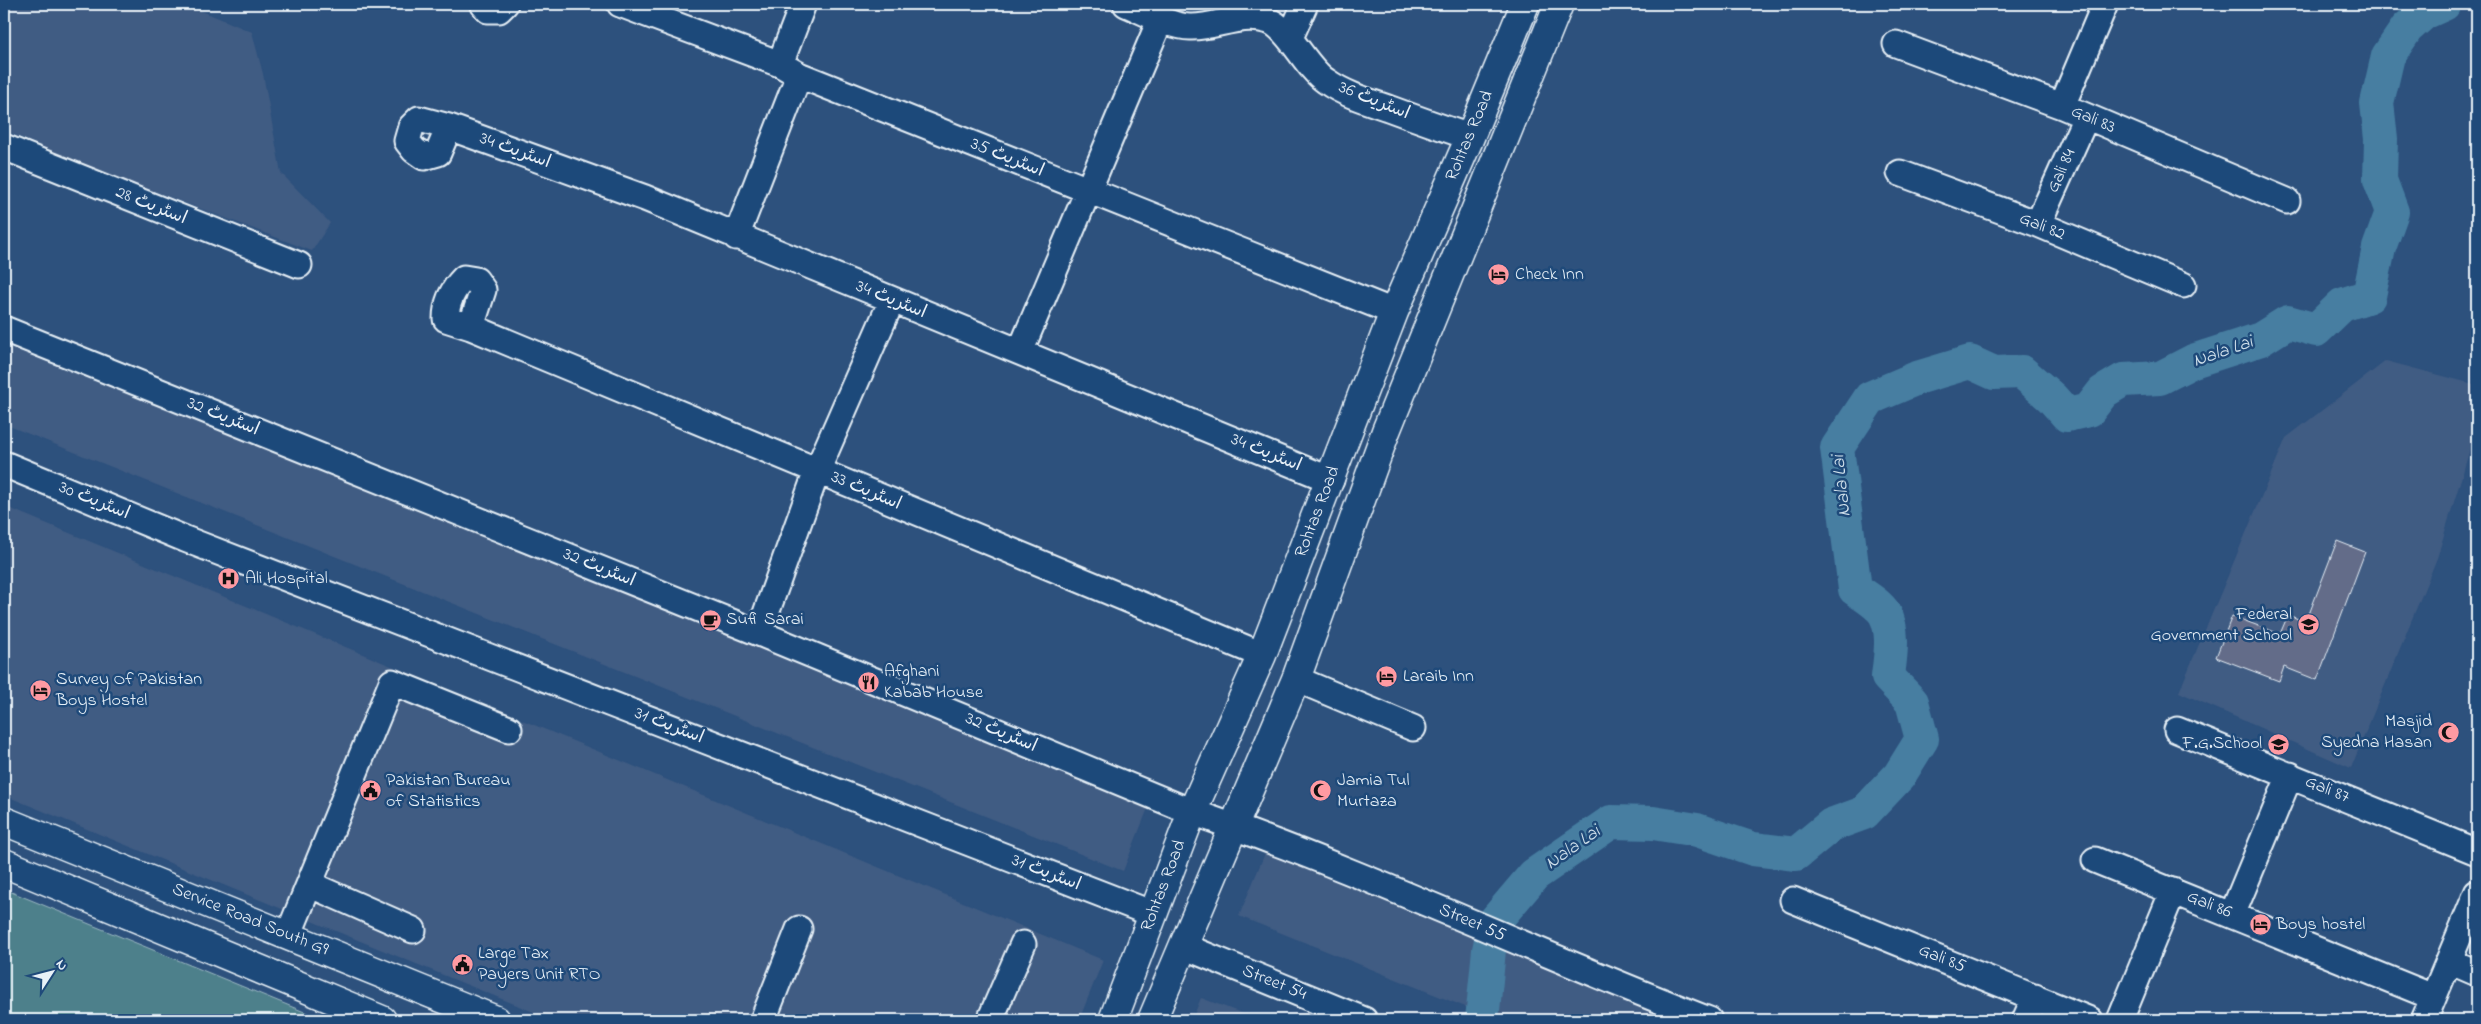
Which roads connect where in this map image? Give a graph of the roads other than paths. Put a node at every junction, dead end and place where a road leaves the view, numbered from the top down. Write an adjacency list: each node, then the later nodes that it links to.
1 (483, 4): 2 (street)
2 (505, 4)
3 (620, 4): 13 (street, اسٹریٹ 35)
4 (803, 4): 13 (street)
5 (1126, 4): 10 (street, اسٹریٹ 36)
6 (1305, 4): 11 (street)
7 (1525, 4): 17 (main road, Rohtas Road)
8 (1560, 4): 37 (main road, Rohtas Road)
9 (2105, 4): 14 (street)
10 (1161, 18): 11 (street, اسٹریٹ 36); 20 (street)
11 (1290, 38): 17 (street, اسٹریٹ 36)
12 (1896, 44): 14 (street, Gali 83)
13 (789, 69): 20 (street, اسٹریٹ 35); 23 (street)
14 (2062, 106): 15 (street, Gali 83)
15 (2086, 117): 21 (street, Gali 83); 22 (street, Gali 84)
16 (449, 127): 23 (street, اسٹریٹ 34)
17 (1470, 138): 27 (main road, Rohtas Road)
18 (4, 147): 24 (street, اسٹریٹ 28)
19 (1900, 173): 22 (street, Gali 82)
20 (1087, 190): 27 (street, اسٹریٹ 35); 30 (street)
21 (2287, 201)
22 (2038, 224): 25 (street, Gali 82)
23 (736, 237): 26 (street, اسٹریٹ 34)
24 (299, 265)
25 (2183, 285)
26 (892, 300): 30 (street, اسٹریٹ 34); 32 (street)
27 (1394, 312): 33 (main road, Rohtas Road)
28 (471, 326): 32 (street, اسٹریٹ 33)
29 (4, 329): 35 (street, اسٹریٹ 32)
30 (1020, 352): 33 (street, اسٹریٹ 34)
31 (4, 464): 34 (street, اسٹریٹ 30)
32 (817, 471): 35 (street); 36 (street, اسٹریٹ 33)
33 (1331, 480): 36 (main road, Rohtas Road)
34 (185, 539): 52 (street, اسٹریٹ 31)
35 (759, 633): 42 (street, اسٹریٹ 32)
36 (1262, 656): 42 (main road, Rohtas Road)
37 (1296, 679): 38 (street); 44 (main road, Rohtas Road)
38 (1413, 728)
39 (509, 730): 48 (street)
40 (2177, 730): 41 (street, Gali 87)
41 (2290, 775): 45 (street, Gali 87); 53 (street)
42 (1192, 812): 44 (street, اسٹریٹ 32); 52 (main road, Rohtas Road)
43 (4, 821): 56 (main road, Service Road South G9)
44 (1234, 827): 58 (main road, Rohtas Road); 70 (street, Street 55)
45 (2477, 852)
46 (2095, 860): 49 (street, Gali 86)
47 (4, 863): 63 (main road)
48 (311, 885): 55 (street); 56 (street)
49 (2173, 891): 53 (street, Gali 86); 73 (street)
50 (2477, 893): 59 (street)
51 (1793, 900): 61 (street, Gali 85)
52 (1153, 914): 67 (main road, Rohtas Road)
53 (2232, 915): 62 (street, Gali 86)
54 (799, 929): 65 (street)
55 (412, 930)
56 (288, 936): 64 (main road, Service Road South G9)
57 (1023, 944): 66 (street)
58 (1183, 946): 68 (main road, Rohtas Road); 69 (street, Street 54)
59 (2448, 961): 60 (street); 62 (street)
60 (2477, 973)
61 (2035, 997): 71 (street); 72 (street, Gali 85)
62 (2434, 997): 74 (street)
63 (382, 1020)
64 (496, 1020)
65 (763, 1020)
66 (990, 1020)
67 (1113, 1020)
68 (1152, 1020)
69 (1364, 1020)
70 (1709, 1020)
71 (2025, 1020)
72 (2090, 1020)
73 (2120, 1020)
74 (2424, 1020)

